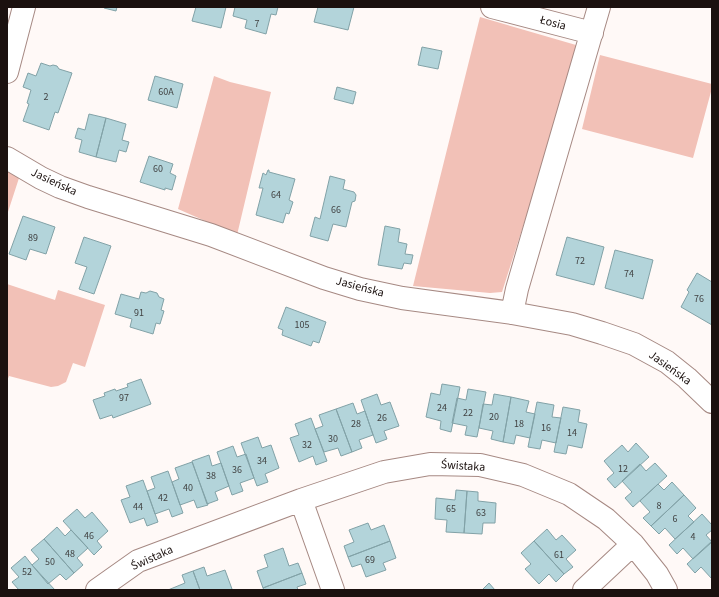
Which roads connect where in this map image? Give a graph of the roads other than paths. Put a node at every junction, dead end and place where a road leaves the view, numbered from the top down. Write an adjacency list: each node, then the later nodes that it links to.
1 (24, 7): 5 (street)
2 (492, 7): 4 (street, Łosia)
3 (599, 7): 4 (street)
4 (592, 33): 7 (street)
5 (7, 72)
6 (7, 158): 7 (street, Jasieńska)
7 (512, 313): 8 (street, Jasieńska)
8 (712, 402)
9 (301, 500): 10 (street, Świstaka); 11 (street, Świstaka); 12 (street)
10 (633, 544): 13 (street); 14 (street, Świstaka)
11 (97, 590)
12 (333, 590)
13 (584, 590)
14 (666, 590)

